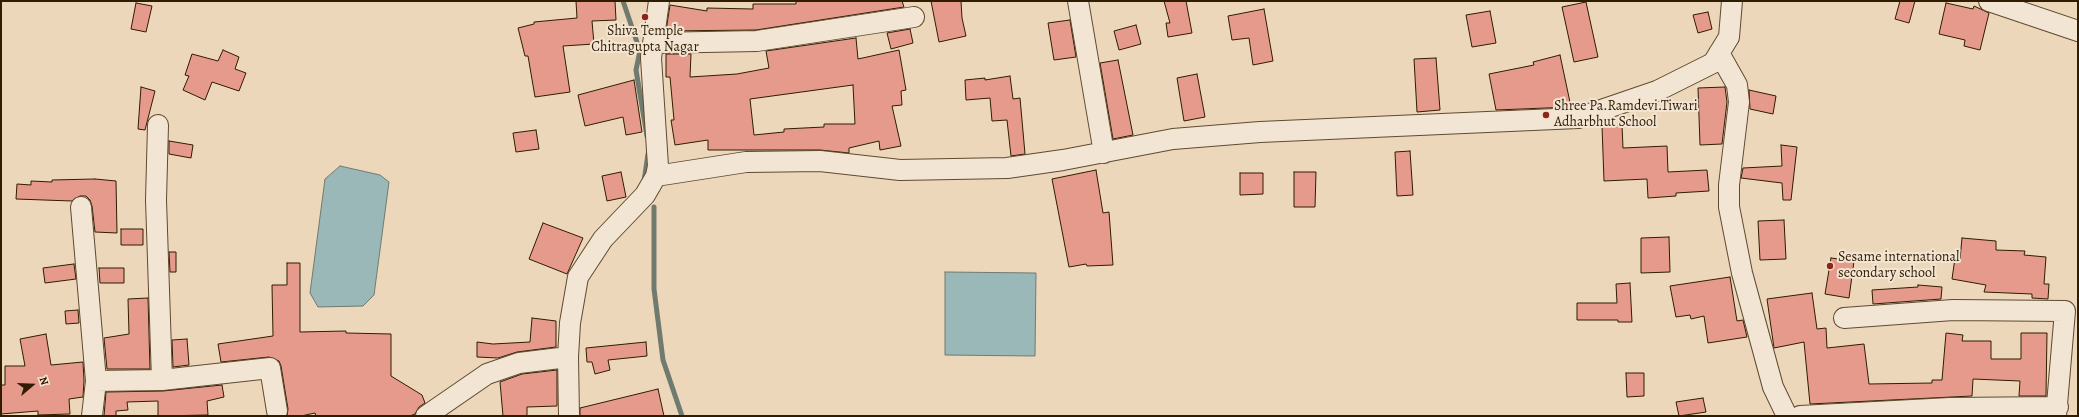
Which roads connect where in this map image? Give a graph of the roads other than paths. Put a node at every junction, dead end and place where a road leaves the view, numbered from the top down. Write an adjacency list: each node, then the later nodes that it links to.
1 (1078, 1): 11 (street)
2 (1732, 1): 9 (street)
3 (1989, 1): 5 (street)
4 (657, 2): 8 (street)
5 (2034, 8): 7 (street)
6 (914, 17): 8 (street)
7 (2078, 31)
8 (654, 43): 12 (street)
9 (1719, 53): 11 (street); 23 (street)
10 (158, 125): 16 (street)
11 (1104, 152): 12 (street)
12 (656, 176): 15 (street)
13 (81, 208): 17 (street)
14 (1844, 318): 19 (street)
15 (568, 358): 21 (street); 22 (street)
16 (162, 380): 17 (street); 18 (street)
17 (96, 381): 20 (street)
18 (277, 411)
19 (2057, 412): 24 (street)
20 (92, 416)
21 (426, 416)
22 (569, 416)
23 (1787, 416)
24 (1800, 416)

